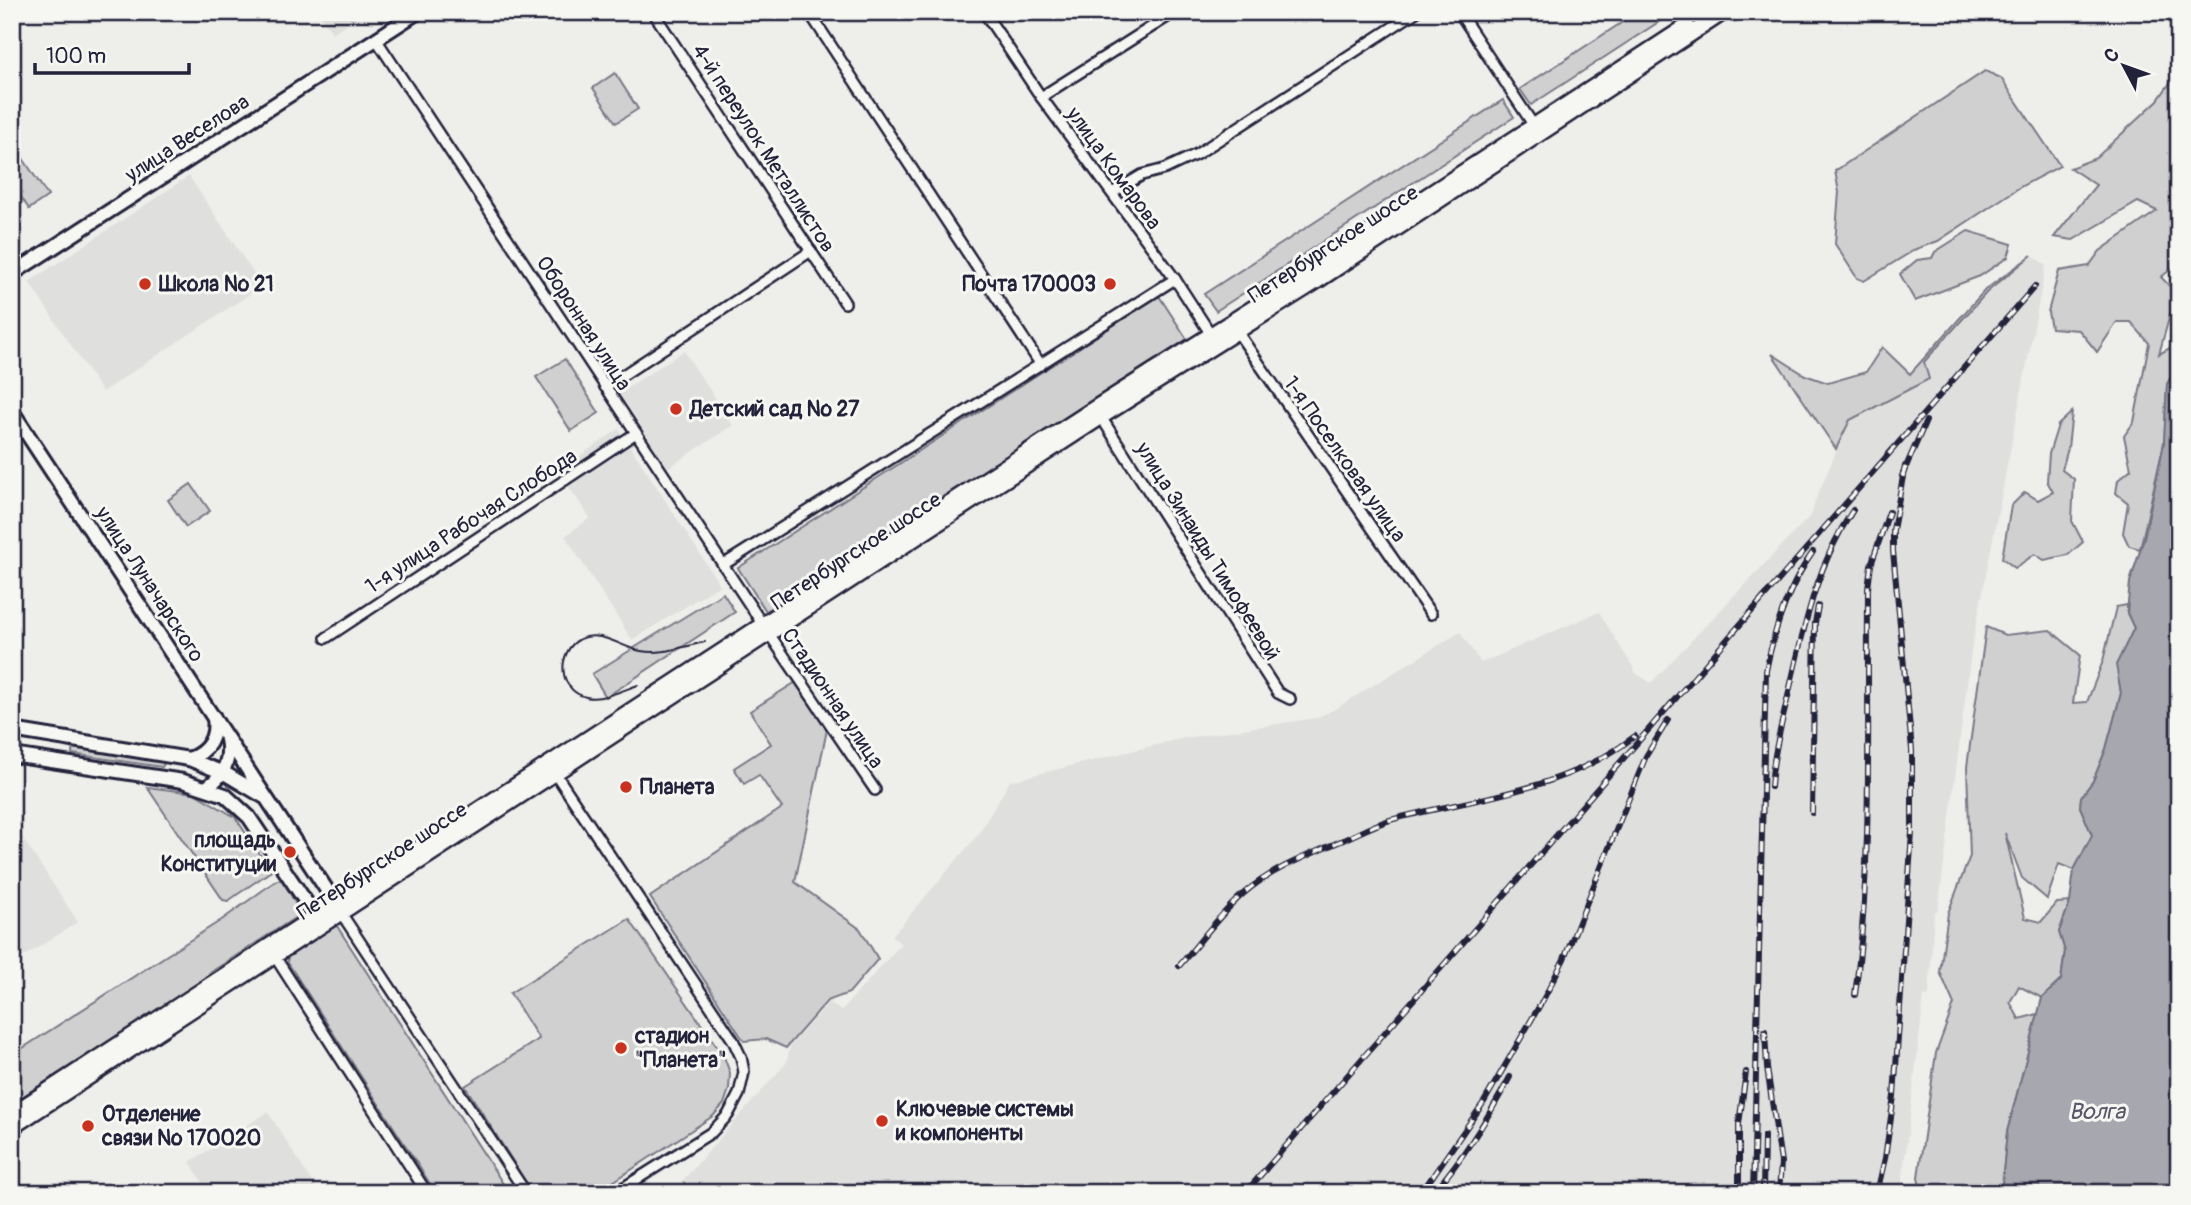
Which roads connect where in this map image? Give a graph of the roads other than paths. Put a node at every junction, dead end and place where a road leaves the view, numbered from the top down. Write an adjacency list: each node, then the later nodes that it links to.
1 (418, 12): 12 (main road, улица Веселова)
2 (653, 12): 16 (street, 4-й переулок Металлистов)
3 (809, 12): 22 (street)
4 (984, 12): 13 (street, улица Комарова)
5 (1149, 12): 11 (street)
6 (1175, 12): 11 (street)
7 (1416, 12): 15 (street)
8 (1459, 12): 14 (street)
9 (1707, 12): 14 (main road, Петербургское шоссе)
10 (1724, 12): 20 (main road, Петербургское шоссе)
11 (1156, 24): 13 (street)
12 (376, 39): 17 (main road, улица Веселова); 23 (street, Оборонная улица)
13 (1041, 97): 15 (street, улица Комарова)
14 (1534, 126): 20 (main road, Петербургское шоссе)
15 (1112, 193): 18 (street, улица Комарова)
16 (811, 251): 19 (street, 4-й переулок Металлистов); 23 (street)
17 (12, 274)
18 (1175, 279): 21 (street, улица Комарова); 22 (street)
19 (845, 303)
20 (1234, 327): 21 (main road, Петербургское шоссе); 28 (street, 1-я Поселковая улица)
21 (1214, 339): 25 (main road, Петербургское шоссе)
22 (1041, 365): 27 (street)
23 (605, 387): 26 (street, Оборонная улица)
24 (12, 411): 32 (main road, улица Луначарского)
25 (1098, 412): 29 (main road, Петербургское шоссе); 31 (street, улица Зинаиды Тимофеевой)
26 (636, 433): 27 (street, Оборонная улица); 30 (street, 1-я улица Рабочая Слобода)
27 (723, 565): 29 (street, Оборонная улица)
28 (1431, 614)
29 (766, 629): 37 (main road, Петербургское шоссе); 40 (street, Стадионная улица)
30 (326, 638)
31 (1290, 699)
32 (214, 716): 34 (main road, улица Луначарского); 36 (main road)
33 (12, 730): 36 (main road)
34 (226, 735): 38 (main road); 41 (main road, улица Луначарского)
35 (12, 755): 39 (main road)
36 (189, 759): 38 (main road)
37 (552, 769): 42 (main road, Петербургское шоссе); 48 (street)
38 (223, 772): 39 (main road); 41 (main road)
39 (207, 787): 42 (main road)
40 (875, 790)
41 (269, 801): 42 (main road, улица Луначарского)
42 (331, 913): 43 (main road, Петербургское шоссе); 47 (street)
43 (272, 952): 44 (main road, Петербургское шоссе); 45 (main road, Петербургское шоссе); 46 (street)
44 (12, 1114)
45 (12, 1127)
46 (427, 1193)
47 (526, 1193)
48 (615, 1193)

